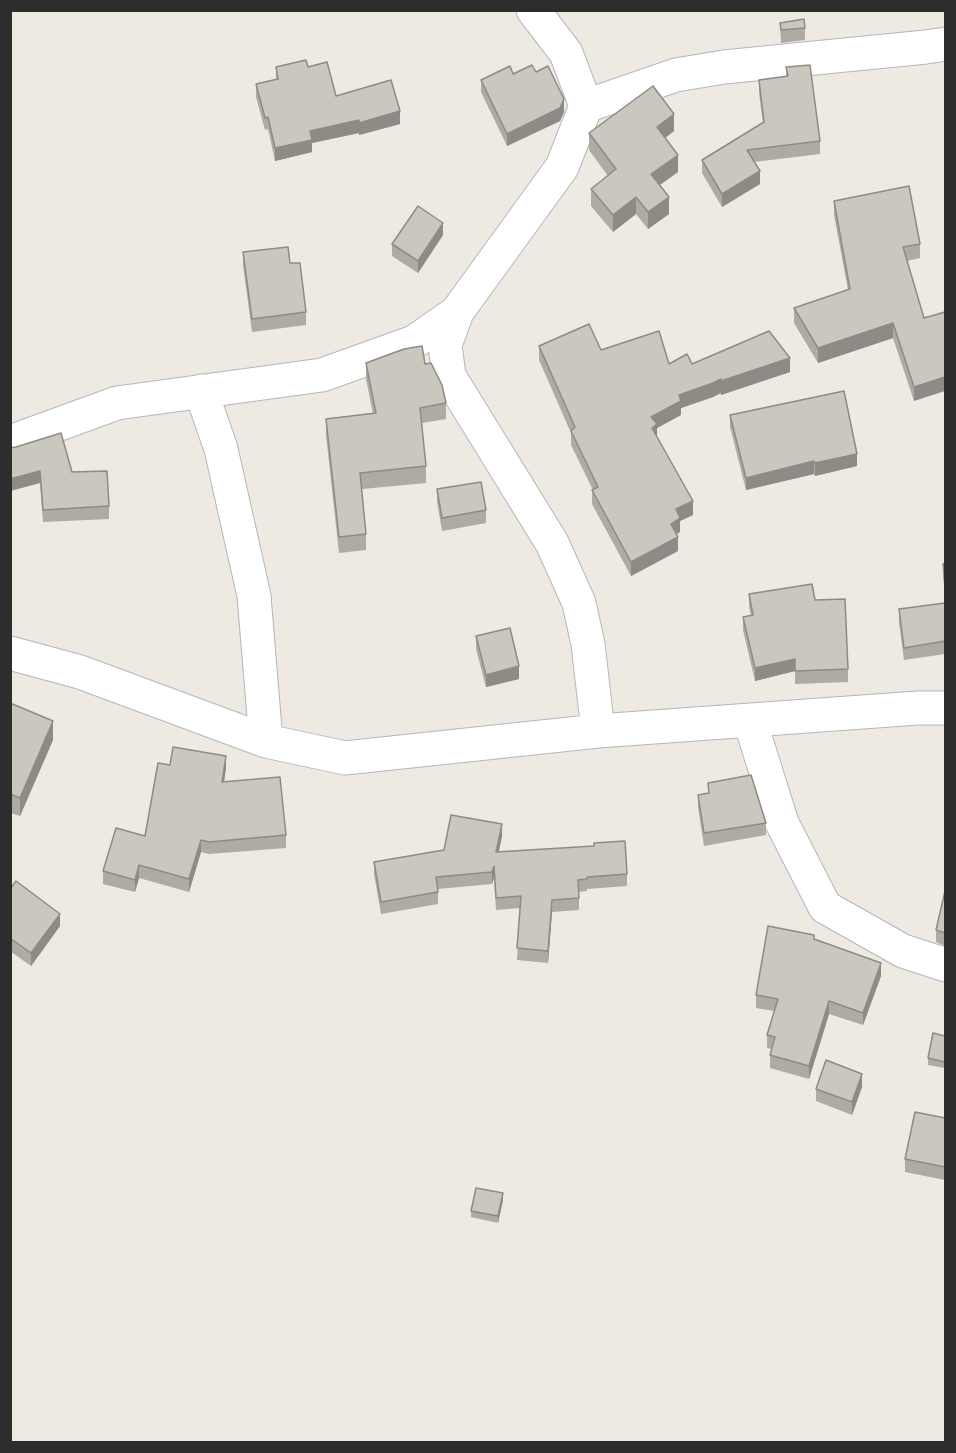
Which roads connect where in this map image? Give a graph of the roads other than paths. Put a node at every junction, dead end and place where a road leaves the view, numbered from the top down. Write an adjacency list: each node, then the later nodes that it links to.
1 (533, 10): 3 (street)
2 (945, 44): 3 (street)
3 (586, 106): 4 (street)
4 (457, 312): 5 (street); 10 (street)
5 (201, 391): 6 (street); 11 (street)
6 (10, 442)
7 (10, 653): 11 (street)
8 (945, 708): 9 (street)
9 (750, 721): 10 (street); 12 (street)
10 (598, 731): 11 (street)
11 (266, 741)
12 (945, 965)

